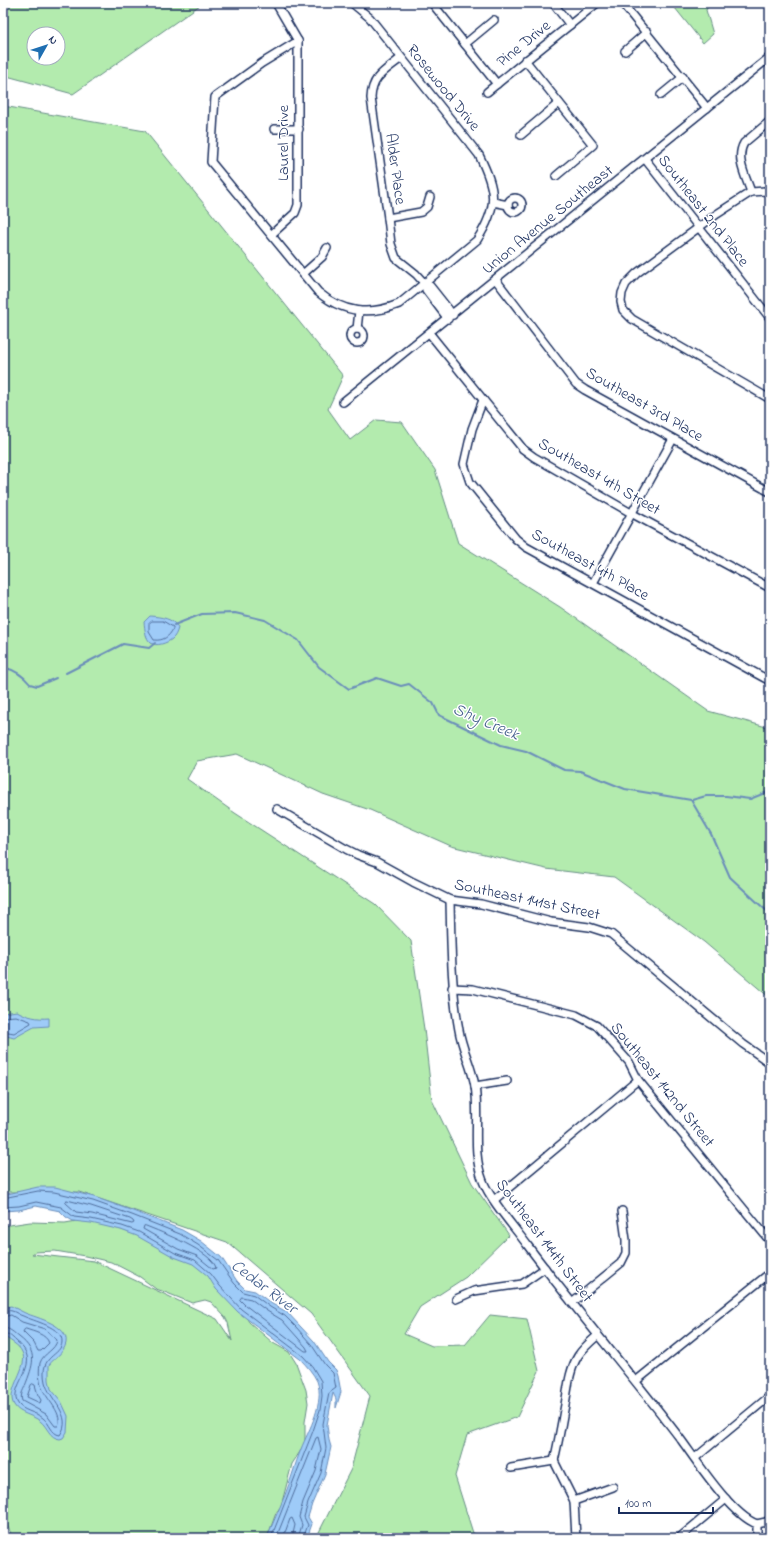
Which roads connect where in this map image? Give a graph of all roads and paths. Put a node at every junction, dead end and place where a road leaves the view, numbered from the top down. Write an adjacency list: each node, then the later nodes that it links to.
1 (282, 3): 10 (street)
2 (352, 3): 14 (street, Rosewood Drive)
3 (432, 3): 11 (street)
4 (553, 3): 8 (street)
5 (597, 3): 8 (street, Pine Drive)
6 (622, 3): 9 (street)
7 (494, 20): 11 (street)
8 (570, 25): 15 (street, Pine Drive)
9 (647, 32): 12 (street); 16 (street)
10 (298, 41): 24 (street, Laurel Drive); 35 (street)
11 (465, 44): 17 (street)
12 (625, 51)
13 (770, 57): 21 (street, Union Avenue Southeast)
14 (401, 58): 31 (street, Rosewood Drive); 33 (street, Alder Place)
15 (525, 60): 17 (street, Pine Drive); 20 (street)
16 (683, 77): 19 (street); 21 (street)
17 (497, 84): 18 (street, Pine Drive)
18 (487, 92)
19 (661, 95)
20 (558, 103): 25 (street); 27 (street)
21 (707, 108): 26 (street, Union Avenue Southeast)
22 (770, 122): 28 (street)
23 (274, 129): 24 (street)
24 (299, 129): 35 (street, Laurel Drive)
25 (521, 135)
26 (645, 160): 34 (street, Southeast 2nd Place); 38 (street, Union Avenue Southeast)
27 (556, 176)
28 (751, 192): 29 (street); 34 (street)
29 (770, 193)
30 (430, 197): 33 (street)
31 (494, 202): 32 (street); 39 (street)
32 (508, 205)
33 (388, 218): 39 (street, Alder Place)
34 (698, 228): 42 (street, Southeast 2nd Place); 45 (street)
35 (272, 234): 37 (street)
36 (327, 248): 37 (street)
37 (303, 274): 40 (street)
38 (496, 280): 41 (street, Union Avenue Southeast); 48 (street, Southeast 3rd Place)
39 (425, 284): 40 (street); 41 (street, Alder Place)
40 (359, 312): 43 (street)
41 (450, 317): 44 (street, Union Avenue Southeast)
42 (770, 318)
43 (357, 329)
44 (430, 334): 46 (street, Southeast 4th Street); 47 (street, Union Avenue Southeast)
45 (770, 398)
46 (483, 400): 50 (street, Southeast 4th Street); 51 (street, Southeast 4th Place)
47 (344, 402)
48 (673, 439): 49 (street, Southeast 3rd Place); 50 (street)
49 (770, 492)
50 (631, 513): 51 (street); 52 (street, Southeast 4th Street)
51 (593, 583): 53 (street, Southeast 4th Place)
52 (770, 588)
53 (770, 681)
54 (276, 809): 55 (street, Southeast 141st Street)
55 (450, 900): 56 (street, Southeast 144th Street); 57 (street, Southeast 141st Street)
56 (452, 988): 58 (street, Southeast 142nd Street); 60 (street, Southeast 144th Street)
57 (770, 1063)
58 (638, 1080): 61 (street); 63 (street, Southeast 142nd Street)
59 (507, 1081): 60 (street)
60 (475, 1086): 61 (street, Southeast 144th Street)
61 (494, 1200): 64 (street, Southeast 144th Street)
62 (622, 1211): 67 (street)
63 (770, 1240)
64 (545, 1268): 66 (street); 67 (street, Southeast 144th Street)
65 (770, 1273): 69 (street)
66 (456, 1299)
67 (572, 1302): 68 (street, Southeast 144th Street)
68 (597, 1336): 69 (street, Southeast 144th Street); 72 (street)
69 (636, 1381): 71 (street, Southeast 144th Street)
70 (770, 1396): 71 (street)
71 (694, 1458): 75 (street, Southeast 144th Street)
72 (554, 1461): 73 (street); 76 (street)
73 (511, 1468)
74 (614, 1487): 76 (street)
75 (726, 1499): 78 (street, Southeast 144th Street); 80 (street)
76 (574, 1501): 79 (street)
77 (770, 1520): 78 (street)
78 (756, 1524): 81 (street)
79 (576, 1538)
80 (679, 1538)
81 (757, 1538)

